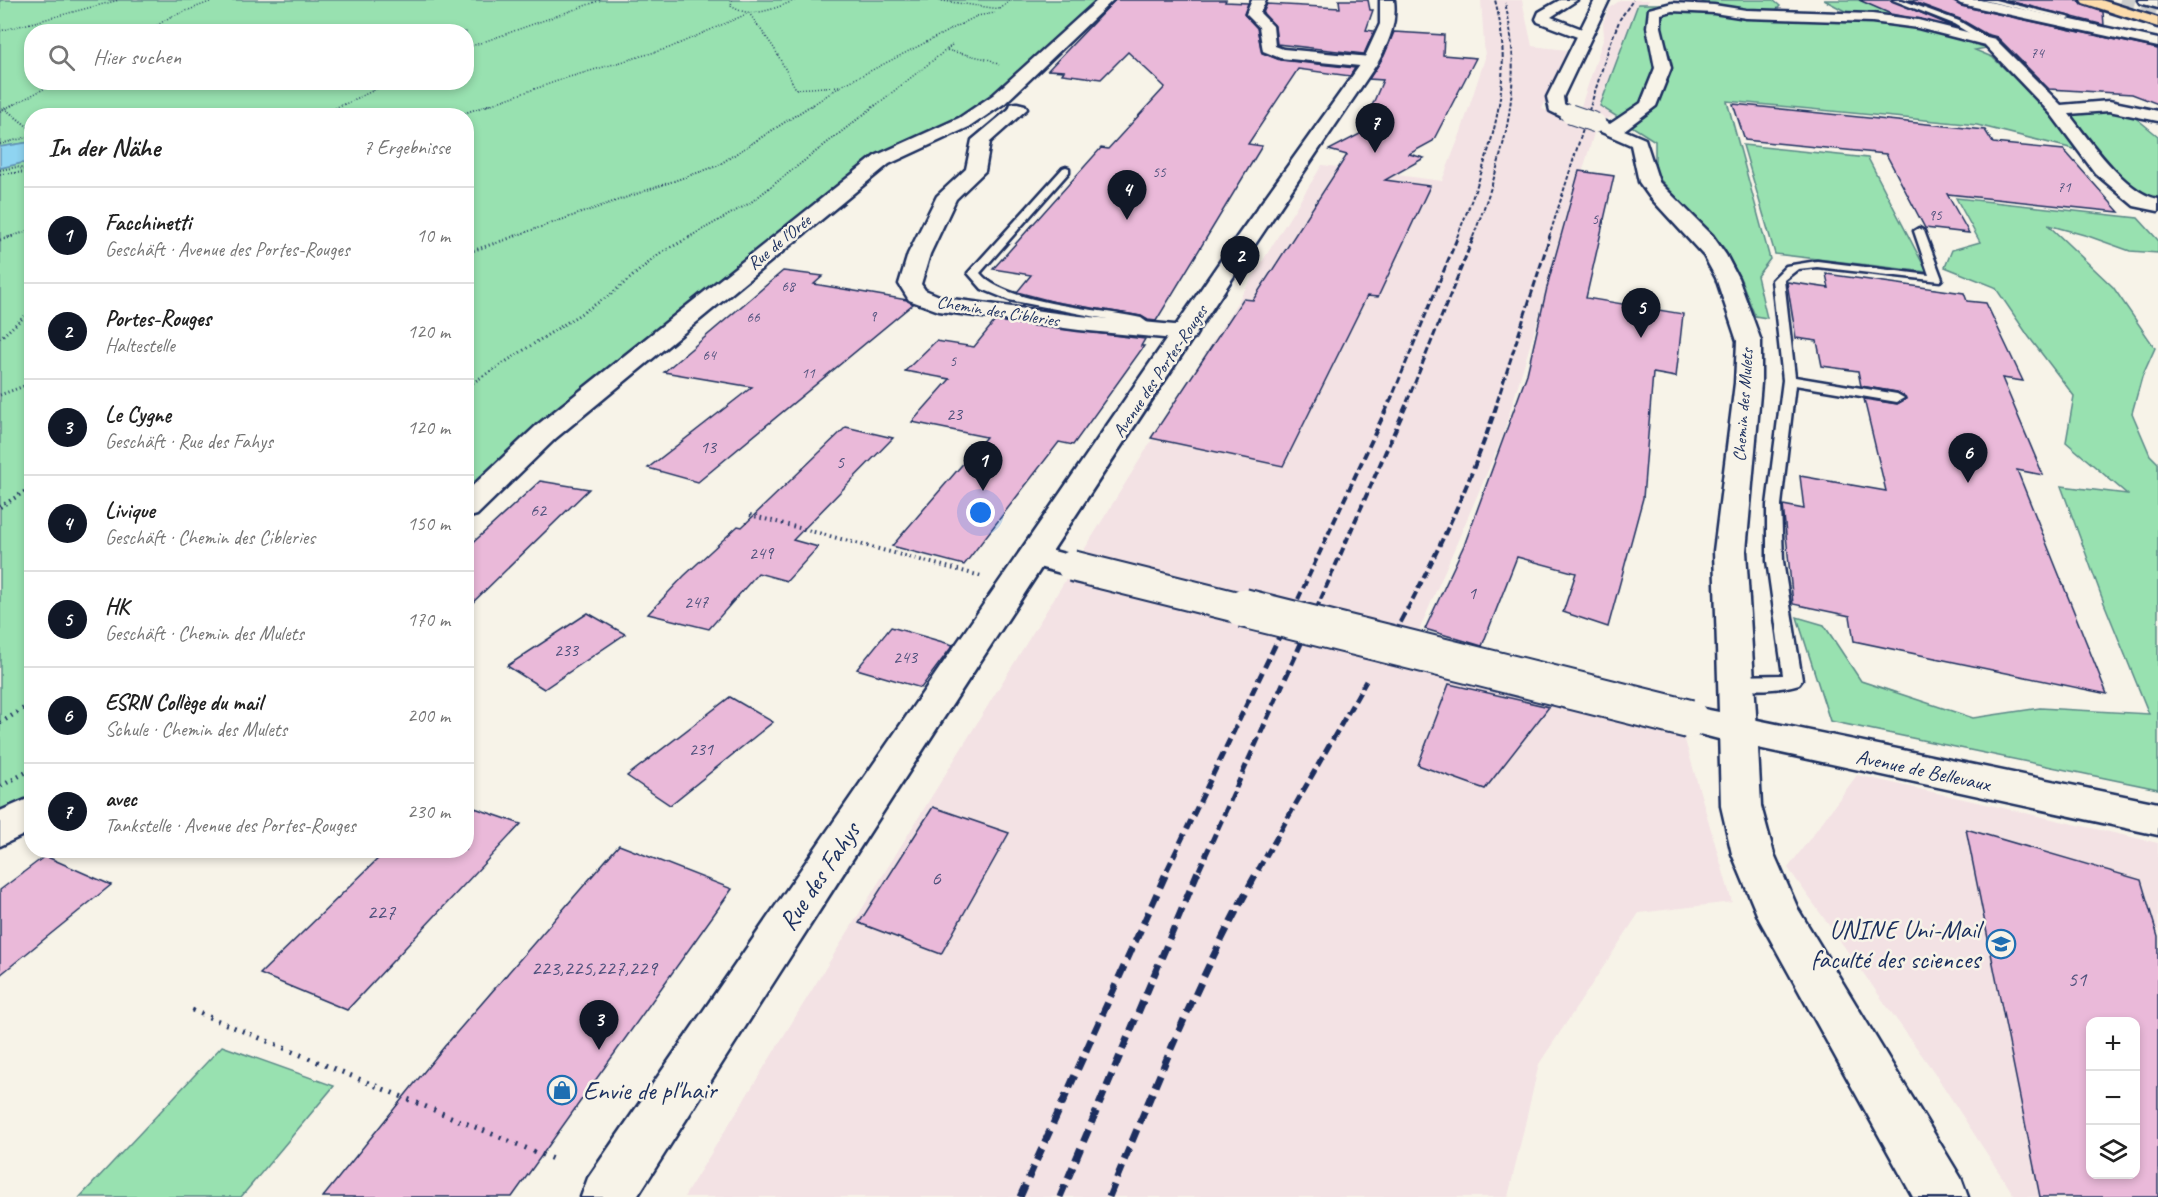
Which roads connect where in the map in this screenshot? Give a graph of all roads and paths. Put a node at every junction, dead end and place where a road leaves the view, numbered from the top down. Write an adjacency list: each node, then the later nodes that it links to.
1 (119, 0): 25 (path)
2 (215, 0): 26 (path)
3 (601, 0): 32 (path)
4 (732, 0): 20 (path)
5 (796, 0): 20 (path)
6 (936, 0): 19 (path)
7 (1011, 0): 19 (path)
8 (1106, 0): 39 (street, Rue de l'Orée)
9 (1259, 0): 35 (street)
10 (1387, 0): 35 (street, Avenue des Portes-Rouges)
11 (1569, 0): 28 (street)
12 (1602, 0): 28 (street, Chemin des Mulets)
13 (1896, 0): 30 (lane)
14 (1960, 0): 23 (street)
15 (1986, 0): 23 (lane)
16 (2088, 0): 24 (main road)
17 (2145, 0): 18 (street)
18 (2158, 4)
19 (1000, 9): 21 (path)
20 (749, 13): 36 (path); 42 (path)
21 (995, 13): 22 (path); 36 (path)
22 (989, 18)
23 (2058, 21): 31 (street)
24 (2158, 23)
25 (27, 24)
26 (158, 24)
27 (24, 25): 29 (path)
28 (1587, 30): 47 (street, Chemin des Mulets, bridge)
29 (0, 31)
30 (1990, 42): 43 (street); 47 (street)
31 (2158, 43)
32 (474, 45)
33 (952, 45): 34 (path)
34 (946, 50): 39 (path); 65 (path)
35 (1370, 62): 62 (street, Avenue des Portes-Rouges)
36 (841, 86): 59 (path)
37 (41, 90): 40 (path)
38 (374, 90): 41 (path)
39 (1000, 98): 61 (street, Chemin des Cibleries); 70 (street, Rue de l'Orée)
40 (4, 108): 44 (path); 46 (path)
41 (336, 108)
42 (474, 110)
43 (2058, 110): 45 (street); 55 (street)
44 (0, 111)
45 (2158, 116)
46 (24, 124)
47 (1604, 127): 75 (street, Chemin des Mulets)
48 (24, 138): 49 (path)
49 (0, 144)
50 (0, 170): 51 (path)
51 (24, 170)
52 (1066, 170): 61 (lane)
53 (24, 172): 54 (path)
54 (0, 174)
55 (2158, 205)
56 (1919, 231): 64 (lane)
57 (24, 232): 58 (path)
58 (0, 240)
59 (474, 250)
60 (24, 317): 63 (path)
61 (1148, 329): 62 (street, Chemin des Cibleries)
62 (1185, 333): 73 (street, Avenue des Portes-Rouges)
63 (0, 338)
64 (1789, 380): 68 (lane); 75 (lane)
65 (474, 382)
66 (24, 386): 67 (path)
67 (0, 395)
68 (1897, 398)
69 (24, 492): 71 (path)
70 (474, 500)
71 (0, 507)
72 (750, 515): 74 (path)
73 (1053, 561): 78 (street, Avenue de Bellevaux, bridge); 86 (street, Rue des Fahys)
74 (990, 578)
75 (1736, 682): 78 (street, Chemin des Mulets)
76 (24, 708): 77 (path)
77 (0, 723)
78 (1738, 730): 82 (street, Avenue de Bellevaux); 87 (street, Chemin des Mulets)
79 (24, 774): 80 (path)
80 (0, 787)
81 (24, 816): 83 (street)
82 (2158, 819)
83 (0, 830)
84 (192, 1010): 85 (path)
85 (555, 1160)
86 (607, 1197)
87 (1942, 1197)

